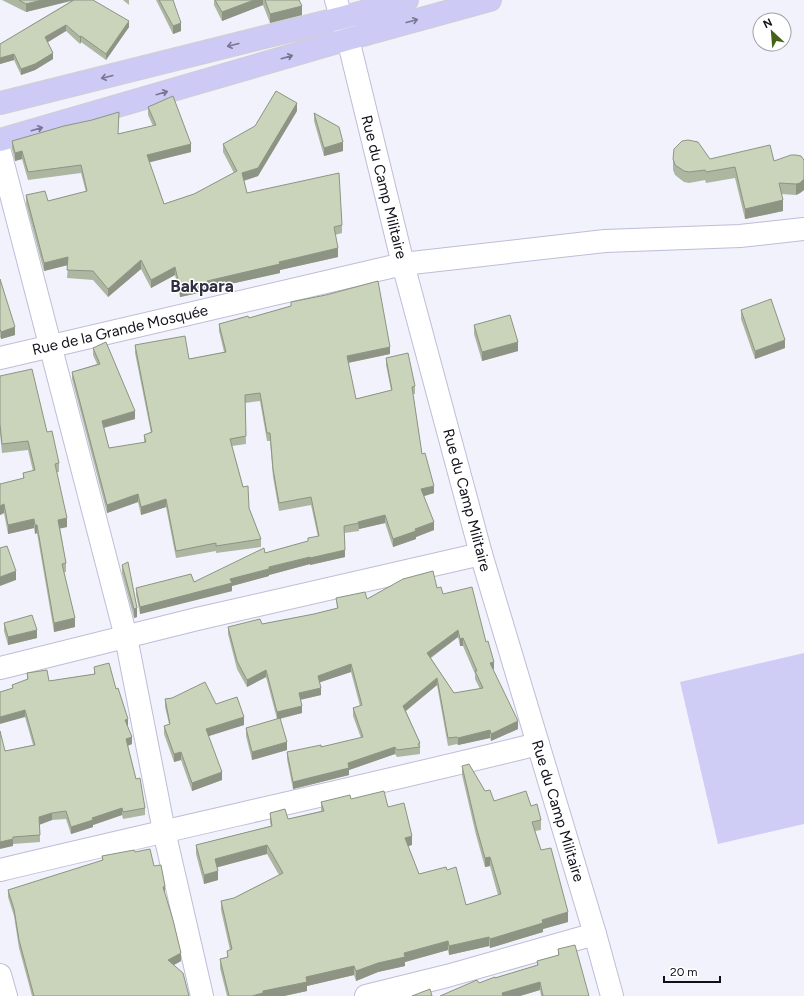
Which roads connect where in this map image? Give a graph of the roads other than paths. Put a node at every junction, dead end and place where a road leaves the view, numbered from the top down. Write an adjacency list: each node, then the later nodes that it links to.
1 (407, 0): 3 (main road)
2 (490, 0): 4 (main road, one-way to 2)
3 (339, 9): 4 (street, Rue du Camp Militaire); 5 (main road, one-way to 5)
4 (348, 39): 6 (main road, one-way to 4); 9 (street, Rue du Camp Militaire)
5 (0, 103)
6 (0, 140)
7 (0, 152): 10 (street)
8 (804, 229): 9 (street, Rue de la Grande Mosquée)
9 (403, 264): 10 (street, Rue de la Grande Mosquée); 12 (street, Rue du Camp Militaire)
10 (51, 345): 11 (street, Rue de la Grande Mosquée); 13 (street)
11 (0, 358)
12 (481, 554): 13 (street); 15 (street, Rue du Camp Militaire)
13 (126, 637): 14 (street); 16 (street)
14 (0, 668)
15 (538, 744): 16 (street); 18 (street, Rue du Camp Militaire)
16 (164, 831): 17 (street); 21 (street)
17 (0, 870)
18 (595, 934): 22 (street); 23 (street, Rue du Camp Militaire)
19 (0, 975): 20 (street)
20 (6, 996)
21 (202, 996)
22 (366, 996)
23 (612, 996)

